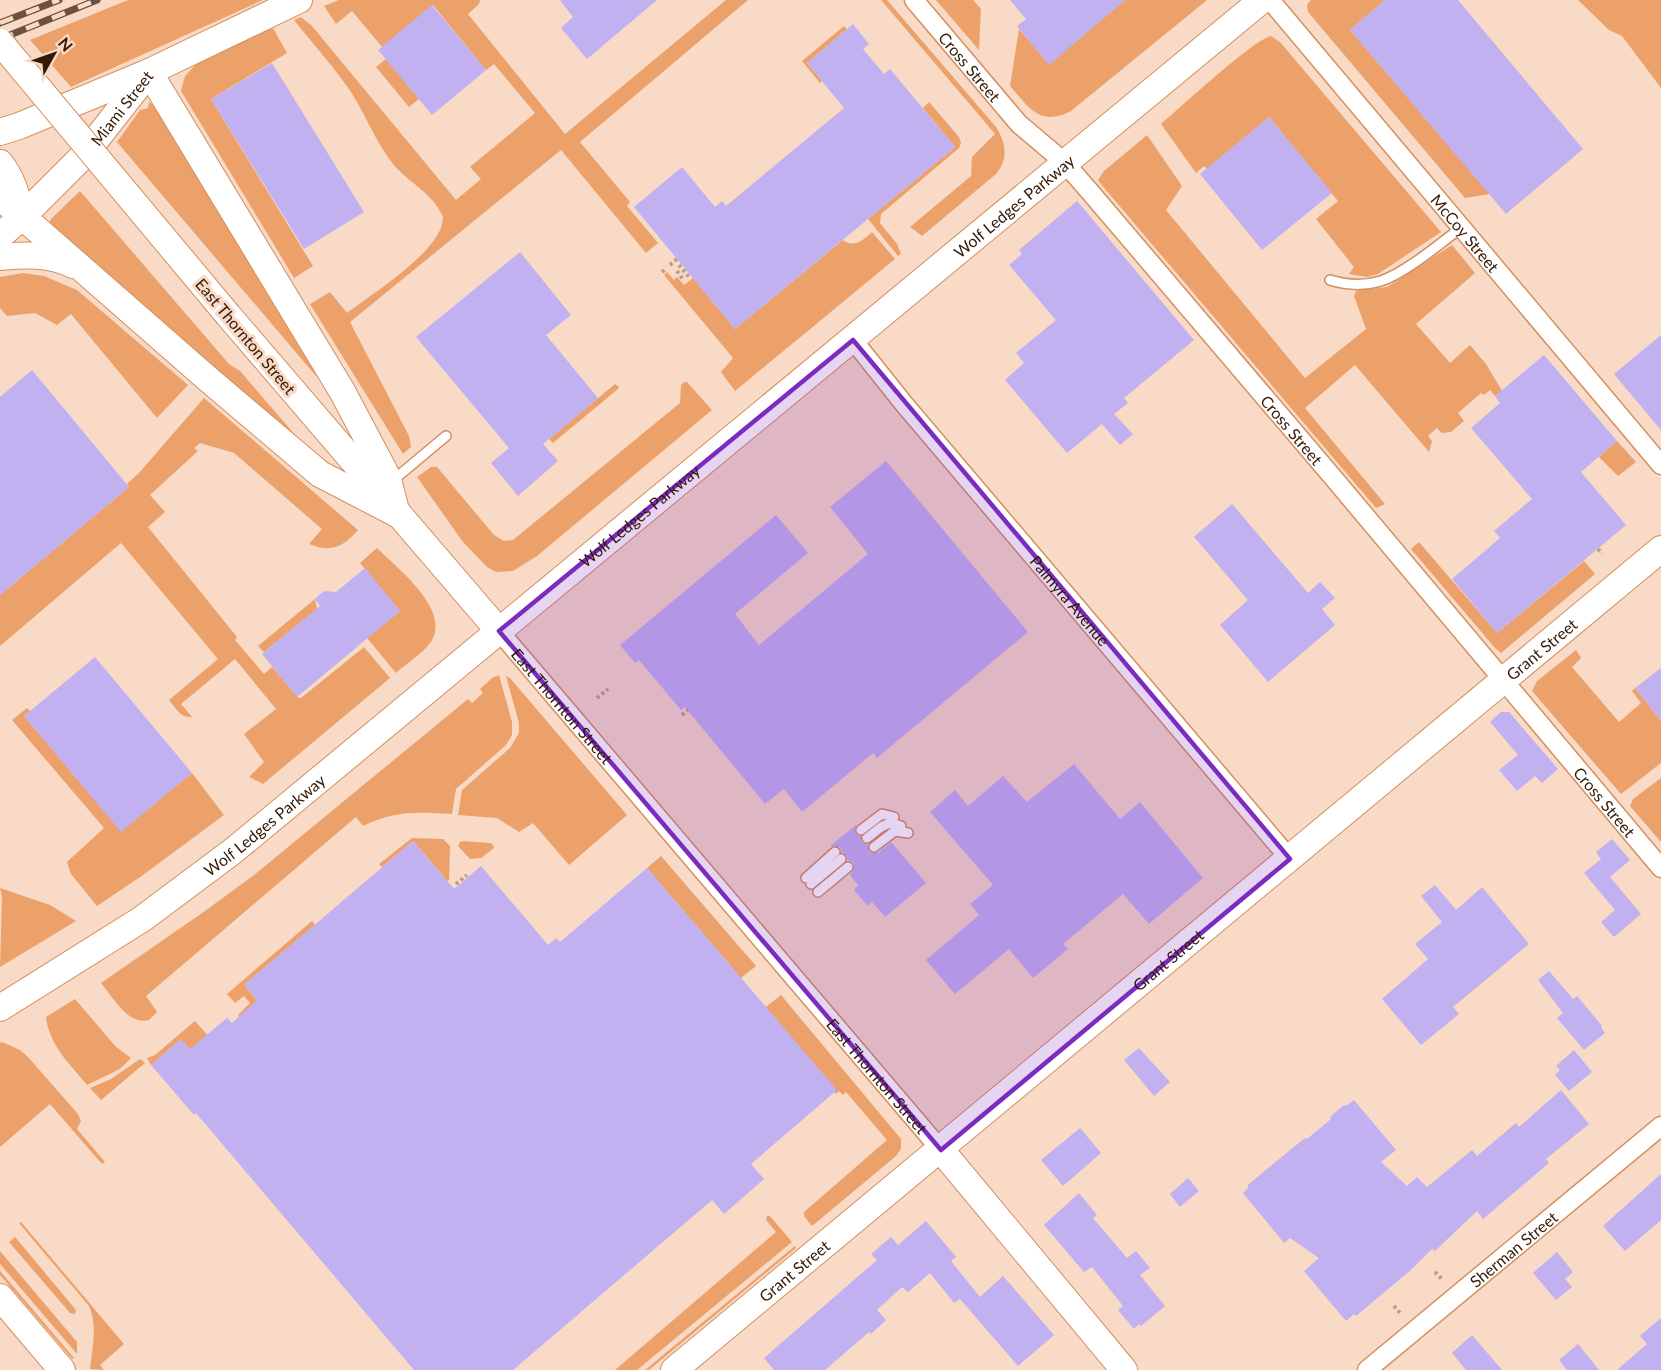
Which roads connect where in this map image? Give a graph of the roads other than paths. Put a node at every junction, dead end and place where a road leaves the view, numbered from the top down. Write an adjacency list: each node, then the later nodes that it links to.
1 (299, 0): 6 (main road, Miami Street)
2 (914, 0): 8 (street, Cross Street)
3 (1262, 0): 8 (main road, Wolf Ledges Parkway)
4 (1270, 0): 12 (street, McCoy Street)
5 (0, 42): 21 (main road, East Thornton Street, bridge)
6 (149, 72): 7 (main road); 11 (main road, Miami Street); 20 (main road)
7 (0, 132)
8 (1065, 162): 17 (main road, Wolf Ledges Parkway); 24 (street, Cross Street)
9 (0, 163): 11 (main road)
10 (0, 196): 11 (main road)
11 (22, 217): 13 (main road, Miami Street); 15 (main road)
12 (1462, 227): 16 (lane); 19 (street, McCoy Street)
13 (0, 236)
14 (0, 257): 15 (main road)
15 (84, 270): 21 (main road)
16 (1330, 280)
17 (853, 340): 23 (main road, Wolf Ledges Parkway); 27 (street, Palmyra Avenue)
18 (446, 436): 20 (lane)
19 (1661, 465)
20 (389, 484): 21 (main road)
21 (398, 514): 23 (main road, East Thornton Street)
22 (1661, 549): 24 (main road, Grant Street)
23 (499, 631): 31 (main road, Wolf Ledges Parkway); 33 (street, East Thornton Street)
24 (1502, 681): 27 (main road, Grant Street); 28 (street, Cross Street)
25 (894, 817): 26 (lane)
26 (874, 847)
27 (1290, 859): 33 (main road, Grant Street)
28 (1661, 868)
29 (808, 881): 30 (lane)
30 (818, 892)
31 (0, 1008)
32 (1661, 1126): 38 (street, Sherman Street)
33 (941, 1150): 36 (main road, Grant Street); 37 (main road, East Thornton Street)
34 (0, 1297): 35 (main road)
35 (62, 1370)
36 (674, 1370)
37 (1125, 1370)
38 (1367, 1370)

